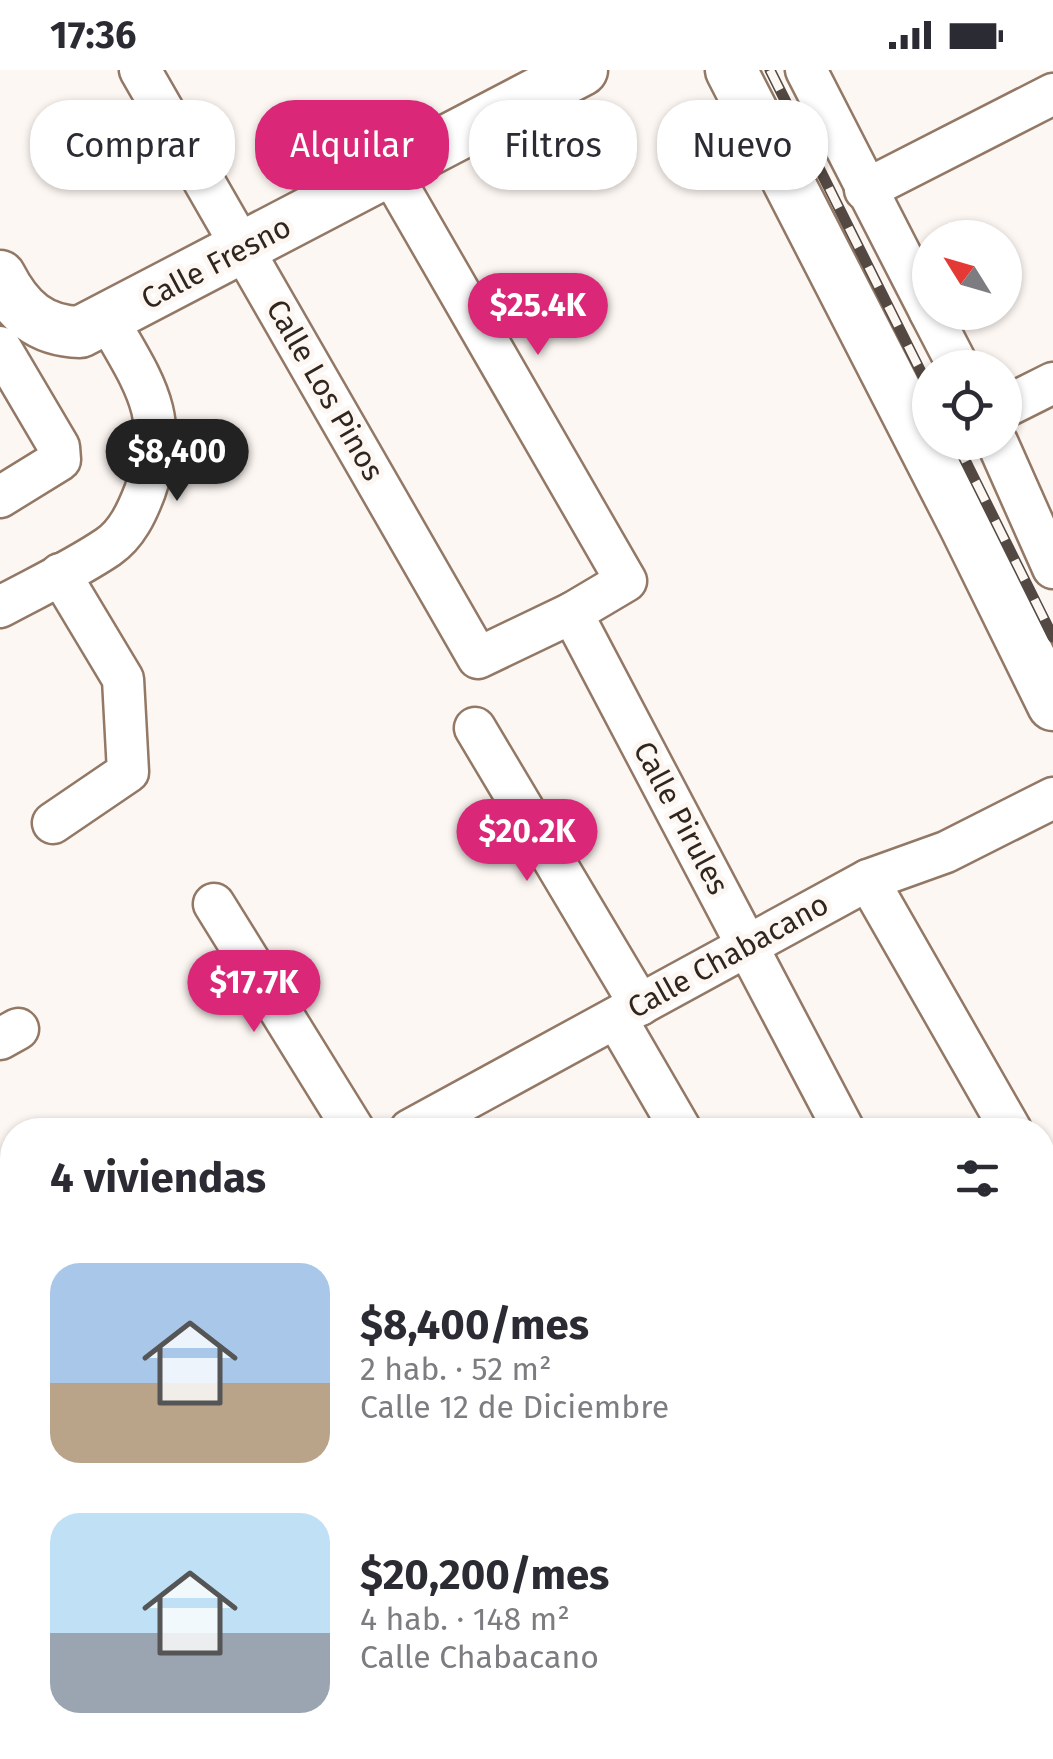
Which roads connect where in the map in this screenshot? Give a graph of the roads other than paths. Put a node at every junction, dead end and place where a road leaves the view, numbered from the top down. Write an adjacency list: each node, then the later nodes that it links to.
1 (140, 70): 10 (street, Calle Los Pinos)
2 (582, 70): 6 (main road, Calle Fresno)
3 (731, 70): 23 (main road)
4 (806, 70): 9 (street)
5 (1053, 94): 9 (street)
6 (449, 139)
7 (352, 190): 10 (main road, Calle Fresno)
8 (401, 190): 22 (street)
9 (866, 190): 11 (street)
10 (243, 250): 13 (main road, Calle Fresno); 22 (street, Calle Los Pinos)
11 (912, 278)
12 (4, 294): 13 (main road, Calle Fresno)
13 (108, 320): 20 (street)
14 (0, 347): 18 (street)
15 (1053, 384): 16 (street)
16 (1022, 399)
17 (1005, 460): 19 (street)
18 (0, 496)
19 (1053, 568)
20 (60, 574): 21 (street); 26 (street)
21 (0, 607)
22 (572, 613): 29 (street, Calle Pirules)
23 (1053, 704)
24 (475, 728): 30 (street)
25 (1053, 798): 27 (street, Calle Chabacano)
26 (52, 823)
27 (868, 880): 29 (street, Calle Chabacano); 35 (street)
28 (214, 904): 31 (street)
29 (749, 945): 30 (street, Calle Chabacano); 34 (street, Calle Pirules)
30 (628, 1011): 32 (street, Calle Chabacano); 33 (street)
31 (347, 1118)
32 (464, 1118)
33 (676, 1118)
34 (838, 1118)
35 (1003, 1118)

